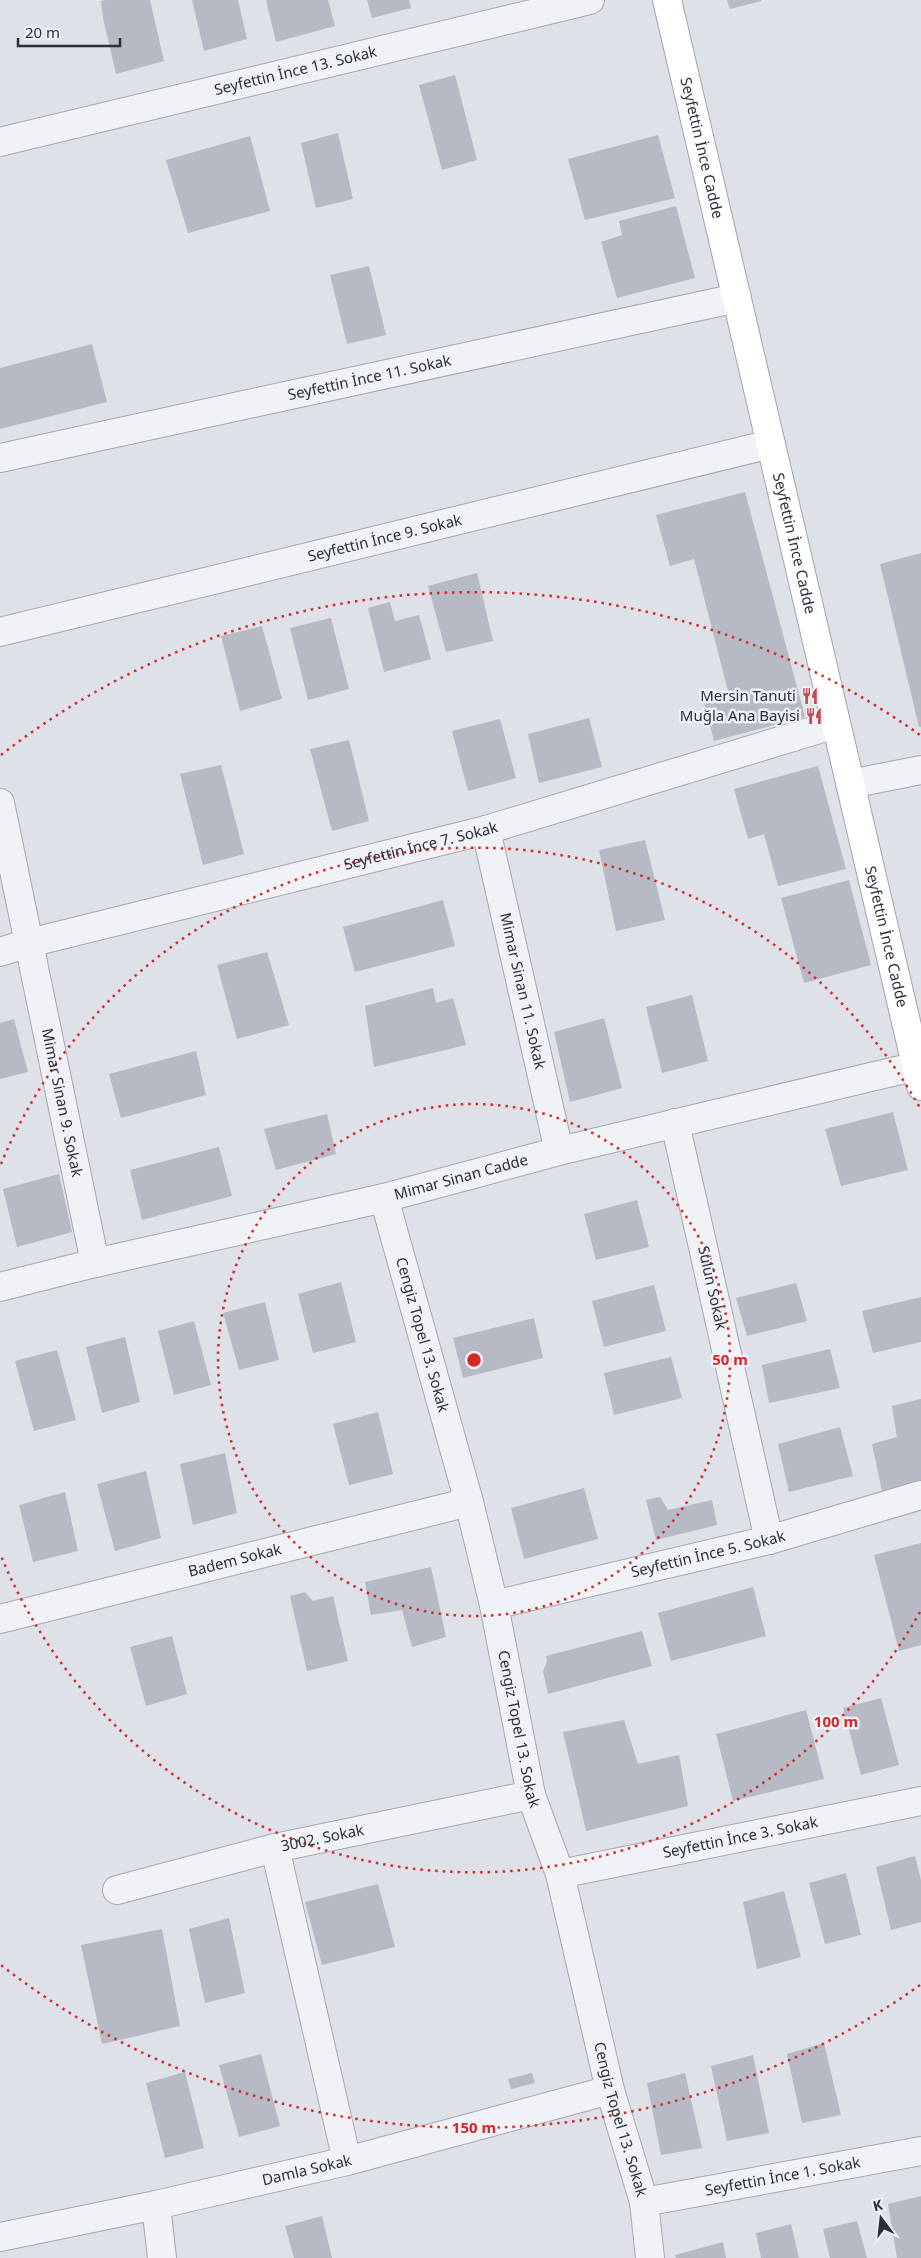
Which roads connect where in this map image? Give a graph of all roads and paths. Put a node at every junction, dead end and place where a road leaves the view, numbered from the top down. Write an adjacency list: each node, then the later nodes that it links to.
1 (590, 0): 3 (street, Seyfettin İnce 13. Sokak)
2 (667, 0): 4 (main road, Seyfettin İnce Cadde)
3 (0, 142)
4 (737, 298): 5 (main road, Seyfettin İnce Cadde); 6 (street, Seyfettin İnce 11. Sokak)
5 (771, 444): 7 (street, Seyfettin İnce 9. Sokak); 8 (main road, Seyfettin İnce Cadde)
6 (0, 458)
7 (0, 632)
8 (836, 724): 10 (main road, Seyfettin İnce Cadde); 12 (street, Seyfettin İnce 7. Sokak)
9 (921, 770): 10 (street)
10 (850, 784): 15 (main road, Seyfettin İnce Cadde)
11 (0, 803): 13 (street, Mimar Sinan 9. Sokak)
12 (486, 830): 13 (street, Seyfettin İnce 7. Sokak); 17 (street, Mimar Sinan 11. Sokak)
13 (29, 943): 14 (street, Seyfettin İnce 7. Sokak); 19 (street, Mimar Sinan 9. Sokak)
14 (0, 952)
15 (920, 1072): 16 (street, Mimar Sinan Cadde)
16 (675, 1123): 17 (street, Mimar Sinan Cadde); 23 (street, Sülün Sokak)
17 (559, 1151): 18 (street, Mimar Sinan Cadde)
18 (384, 1198): 19 (street, Mimar Sinan Cadde); 22 (street, Cengiz Topel 13. Sokak)
19 (95, 1264): 20 (street, Mimar Sinan Cadde)
20 (0, 1287)
21 (921, 1495): 23 (street, Seyfettin İnce 5. Sokak)
22 (469, 1502): 24 (street, Cengiz Topel 13. Sokak); 25 (street, Badem Sokak)
23 (769, 1540): 24 (street, Seyfettin İnce 5. Sokak)
24 (494, 1604): 26 (street, Cengiz Topel 13. Sokak)
25 (0, 1618)
26 (531, 1795): 28 (street, 3002. Sokak); 29 (street, Cengiz Topel 13. Sokak)
27 (921, 1801): 29 (street, Seyfettin İnce 3. Sokak)
28 (275, 1848): 30 (street, 3002. Sokak); 33 (street)
29 (560, 1874): 31 (street, Cengiz Topel 13. Sokak)
30 (117, 1890)
31 (610, 2090): 33 (street, Damla Sokak); 34 (street, Cengiz Topel 13. Sokak)
32 (921, 2151): 34 (street, Seyfettin İnce 1. Sokak)
33 (346, 2161): 35 (street, Damla Sokak)
34 (644, 2202): 38 (street, Cengiz Topel 13. Sokak)
35 (156, 2205): 36 (street, Damla Sokak); 37 (street)
36 (0, 2237)
37 (162, 2258)
38 (650, 2258)

